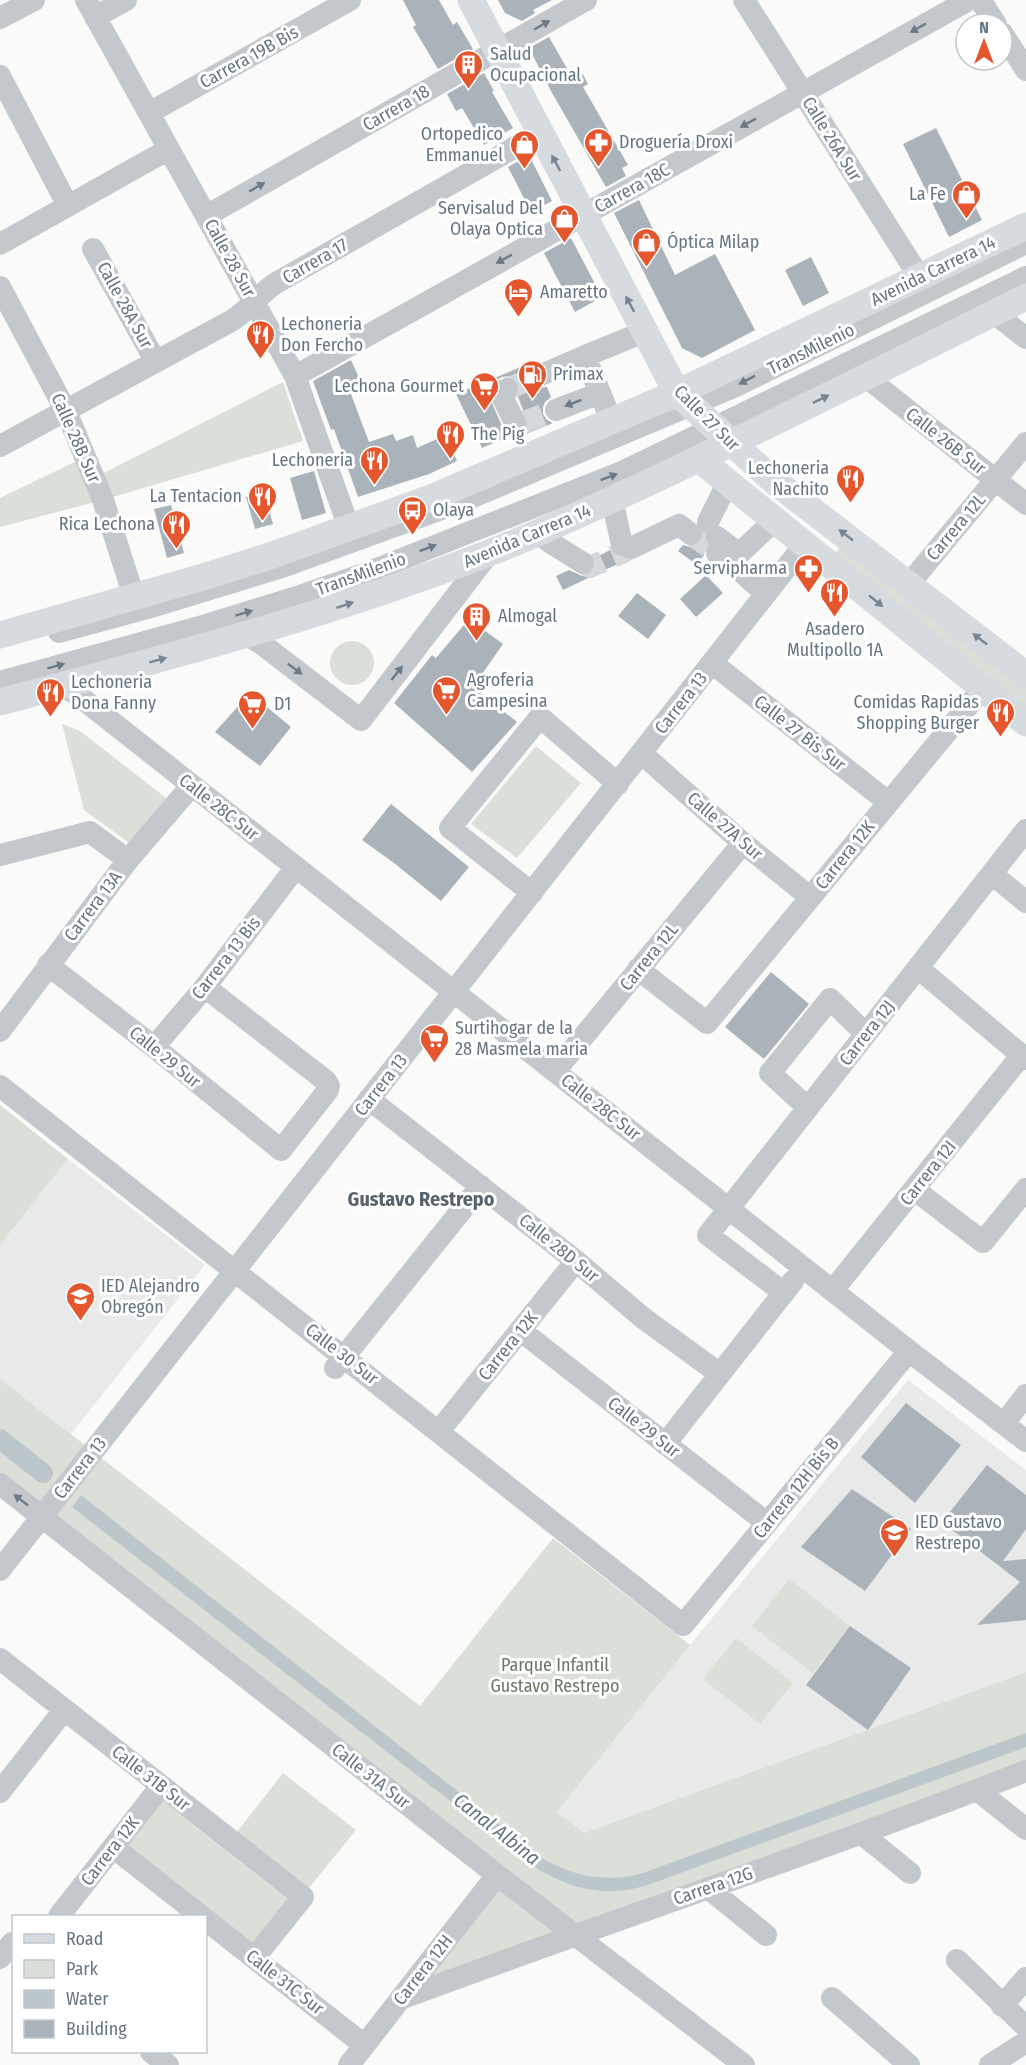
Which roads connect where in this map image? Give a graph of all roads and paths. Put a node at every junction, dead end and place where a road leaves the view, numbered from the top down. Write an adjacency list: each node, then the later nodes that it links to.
1 (34, 0): 9 (street)
2 (126, 0): 8 (street)
3 (350, 0): 15 (street, Carrera 19B Bis)
4 (471, 0): 10 (main road, Calle 27 Sur)
5 (586, 0): 10 (street, Carrera 18, one-way to 5)
6 (744, 0): 14 (street, Calle 26A Sur)
7 (969, 0): 14 (street, Carrera 18C, one-way to 14)
8 (91, 9): 15 (street, Calle 28 Sur)
9 (0, 18)
10 (497, 50): 16 (main road, Calle 27 Sur); 20 (street, Carrera 18, one-way to 10)
11 (1014, 52): 12 (street)
12 (1026, 70)
13 (0, 76): 18 (street)
14 (802, 93): 19 (street, Carrera 18C, one-way to 19); 26 (street, Calle 26A Sur)
15 (149, 113): 17 (street, Calle 28 Sur)
16 (540, 133): 19 (main road, Calle 27 Sur, one-way to 16); 29 (street, Carrera 17)
17 (169, 149): 18 (street); 20 (street, Calle 28 Sur)
18 (68, 206): 23 (street)
19 (583, 215): 31 (main road, Calle 27 Sur, one-way to 19); 36 (street, Carrera 18C, one-way to 36)
20 (206, 216): 29 (street, Calle 28 Sur)
21 (1026, 226): 26 (main road, Avenida Carrera 14)
22 (1026, 243): 40 (street, TransMilenio, one-way to 40)
23 (0, 244)
24 (93, 249): 34 (street, Calle 28A Sur)
25 (1026, 277): 45 (street, TransMilenio)
26 (920, 278): 40 (main road, Avenida Carrera 14)
27 (0, 287): 42 (street, Calle 28B Sur)
28 (1026, 297): 30 (main road, Avenida Carrera 14)
29 (254, 302): 34 (street, Carrera 17); 36 (street, Calle 28 Sur)
30 (994, 313): 32 (street); 37 (main road, Avenida Carrera 14)
31 (644, 332): 33 (street); 40 (main road, Calle 27 Sur)
32 (1026, 338)
33 (585, 356): 35 (street); 39 (street)
34 (156, 362): 42 (street, Carrera 17)
35 (541, 375)
36 (295, 376): 55 (street, Calle 28 Sur)
37 (866, 377): 45 (main road, Avenida Carrera 14, one-way to 37); 50 (street, Calle 26B Sur)
38 (507, 389): 48 (street)
39 (600, 393): 41 (street, one-way to 41); 44 (street)
40 (684, 399): 43 (street, TransMilenio); 44 (main road, Avenida Carrera 14); 45 (main road, Calle 27 Sur)
41 (556, 410)
42 (66, 411): 47 (street, Carrera 17); 64 (street, Calle 28B Sur)
43 (660, 419): 45 (street); 67 (street, TransMilenio)
44 (612, 422): 48 (main road, Avenida Carrera 14)
45 (718, 434): 49 (main road, Avenida Carrera 14); 62 (main road, Calle 27 Sur, one-way to 45); 70 (street, TransMilenio, one-way to 45)
46 (1026, 443): 50 (street, Carrera 12L)
47 (0, 446)
48 (532, 456): 55 (main road, Avenida Carrera 14)
49 (699, 459): 51 (main road, Calle 27 Sur); 52 (main road, Avenida Carrera 14)
50 (995, 480): 53 (street, Calle 26B Sur); 62 (street, Carrera 12L)
51 (728, 482): 54 (main road, Calle 27 Sur); 57 (street)
52 (612, 499): 56 (main road, Avenida Carrera 14); 57 (street)
53 (1026, 504)
54 (775, 520): 58 (main road, Calle 27 Sur); 60 (street)
55 (349, 528): 64 (main road, Avenida Carrera 14)
56 (539, 533): 59 (main road, Avenida Carrera 14); 61 (street)
57 (706, 535): 60 (street)
58 (805, 544): 63 (street, Carrera 13); 72 (main road, Calle 27 Sur, one-way to 72)
59 (489, 553): 66 (main road, Avenida Carrera 14, one-way to 59); 66 (street, one-way to 59)
60 (736, 559): 63 (street)
61 (584, 563)
62 (909, 584): 69 (main road, Calle 27 Sur, one-way to 62)
63 (766, 594): 68 (street, Carrera 13)
64 (134, 597): 65 (main road, Avenida Carrera 14)
65 (0, 635)
66 (247, 635): 71 (main road, Avenida Carrera 14, one-way to 66)
67 (0, 648)
68 (712, 663): 75 (street, Carrera 13); 78 (street, Calle 27 Bis Sur)
69 (1026, 675)
70 (0, 682)
71 (62, 686): 73 (main road, Avenida Carrera 14); 77 (street, Calle 28C Sur)
72 (982, 688): 74 (main road, Calle 27 Sur); 78 (street, Carrera 12K)
73 (0, 702)
74 (1026, 723)
75 (641, 753): 76 (street, Carrera 13); 80 (street, Calle 27A Sur)
76 (618, 784): 85 (street, Carrera 13); 85 (street)
77 (192, 785): 82 (street, Carrera 13A); 83 (street, Calle 28C Sur)
78 (888, 802): 86 (street, Carrera 12K)
79 (1026, 831): 84 (street, Carrera 12J)
80 (743, 843): 86 (street, Calle 27A Sur); 90 (street, Carrera 12L)
81 (0, 855): 82 (street)
82 (128, 860): 88 (street, Carrera 13A)
83 (296, 867): 91 (street, Carrera 13 Bis); 92 (street, Calle 28C Sur)
84 (992, 874): 87 (street); 89 (street, Carrera 12J)
85 (532, 893): 92 (street, Carrera 13)
86 (810, 897): 90 (street, Carrera 12K)
87 (1026, 902)
88 (48, 965): 93 (street, Carrera 13A); 95 (street, Calle 29 Sur)
89 (918, 968): 94 (street, Carrera 12J); 96 (street)
90 (638, 969): 97 (street, Carrera 12L)
91 (205, 987): 95 (street, Carrera 13 Bis); 95 (street, Calle 29 Sur)
92 (454, 992): 97 (street, Calle 28C Sur); 99 (street, Carrera 13)
93 (0, 1031)
94 (866, 1034): 100 (street, Carrera 12J); 100 (street)
95 (154, 1047)
96 (1023, 1057): 103 (street, Carrera 12I)
97 (555, 1071): 104 (street, Calle 28C Sur)
98 (0, 1086): 107 (street, Calle 30 Sur)
99 (369, 1100): 101 (street, Calle 28D Sur); 107 (street, Carrera 13)
100 (808, 1108): 104 (street, Carrera 12J)
101 (480, 1186): 105 (street, Calle 28D Sur); 112 (street)
102 (1026, 1189): 103 (street)
103 (915, 1190): 108 (street, Carrera 12I)
104 (729, 1208): 106 (street, Calle 28C Sur); 109 (street, Carrera 12J)
105 (576, 1261): 110 (street, Carrera 12K); 113 (street, Calle 28D Sur)
106 (803, 1268): 108 (street, Calle 28C Sur); 109 (street)
107 (235, 1270): 112 (street, Calle 30 Sur); 120 (street, Carrera 13)
108 (833, 1290): 111 (street, Calle 28C Sur)
109 (784, 1293): 113 (street)
110 (520, 1330): 116 (street, Carrera 12K); 118 (street, Calle 29 Sur)
111 (909, 1351): 115 (street, Calle 28C Sur); 121 (street, Carrera 12H Bis B)
112 (340, 1362): 116 (street, Calle 30 Sur)
113 (720, 1374): 118 (street)
114 (1026, 1395): 115 (street)
115 (1004, 1423): 117 (street, Calle 28C Sur)
116 (439, 1431): 123 (street, Calle 30 Sur)
117 (1026, 1441)
118 (665, 1444): 121 (street, Calle 29 Sur)
119 (0, 1484): 120 (street, Calle 31A Sur, one-way to 119)
120 (42, 1517): 122 (street, Carrera 13); 134 (street, Calle 31A Sur)
121 (767, 1523): 123 (street, Carrera 12H Bis B)
122 (0, 1570)
123 (683, 1625)
124 (0, 1659): 125 (street, Calle 31B Sur)
125 (64, 1710): 127 (street, Calle 31B Sur); 129 (street)
126 (1026, 1772): 128 (street, Carrera 12G)
127 (161, 1786): 132 (street, Carrera 12K); 141 (street, Calle 31B Sur)
128 (977, 1790): 130 (street); 131 (street, Carrera 12G)
129 (0, 1792)
130 (1026, 1829)
131 (862, 1834): 133 (street); 135 (street, Carrera 12G)
132 (113, 1847): 136 (street, Carrera 12K); 137 (street)
133 (910, 1873)
134 (496, 1875): 139 (street, Calle 31A Sur); 145 (street, Carrera 12H)
135 (708, 1888): 139 (street, Carrera 12G); 140 (street)
136 (61, 1915)
137 (198, 1915)
138 (207, 1921): 141 (street, Calle 31C Sur)
139 (574, 1935): 145 (street, Carrera 12G); 153 (street, Calle 31A Sur)
140 (766, 1935)
141 (254, 1958): 149 (street, Calle 31C Sur)
142 (957, 1960): 146 (street)
143 (1026, 1978): 146 (street)
144 (832, 1998): 154 (street)
145 (400, 1999): 149 (street, Carrera 12H)
146 (1002, 2006): 147 (street)
147 (1026, 2027)
148 (1026, 2042): 155 (street)
149 (364, 2045): 152 (street, Carrera 12H)
150 (152, 2053): 151 (street)
151 (168, 2065)
152 (349, 2065)
153 (744, 2065)
154 (909, 2065)
155 (990, 2065)

